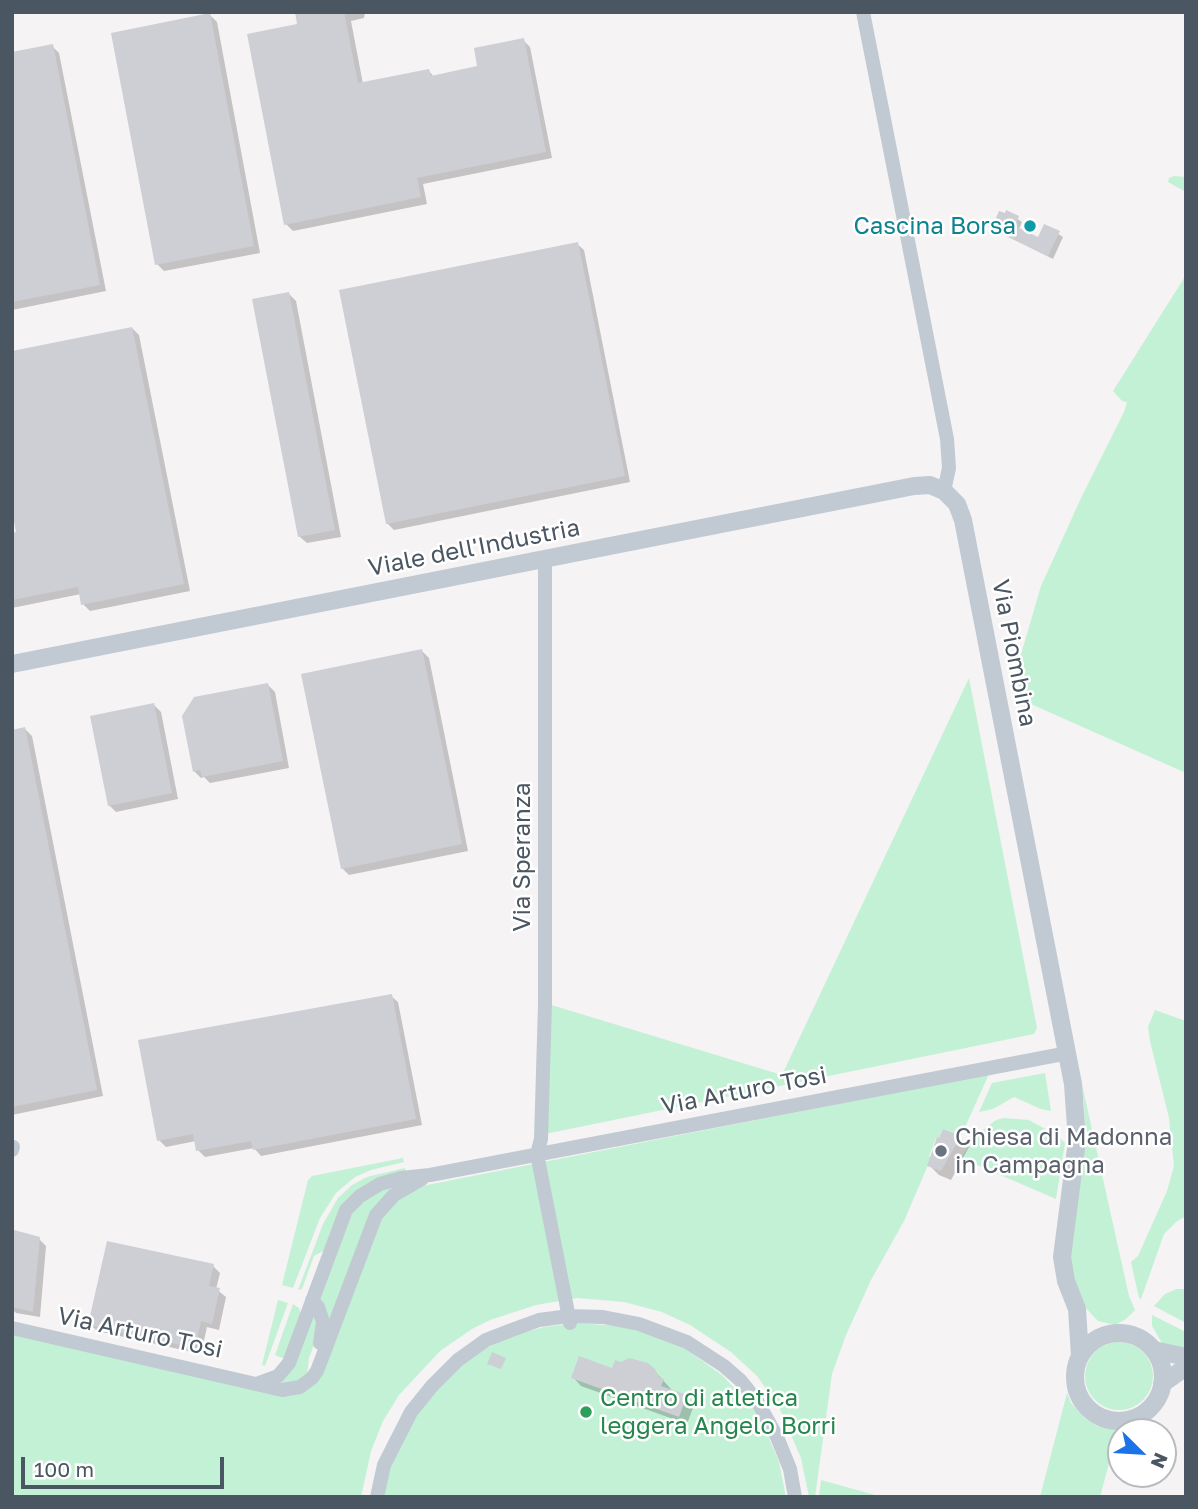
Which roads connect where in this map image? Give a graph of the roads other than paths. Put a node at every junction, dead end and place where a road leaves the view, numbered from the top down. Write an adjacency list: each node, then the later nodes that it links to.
1 (863, 12): 2 (street)
2 (944, 491): 3 (street, Viale dell'Industria); 5 (street, Via Piombina)
3 (545, 559): 4 (street, Viale dell'Industria); 6 (street, Via Speranza)
4 (12, 664)
5 (1068, 1053): 6 (street, Via Arturo Tosi); 9 (street, Via Piombina)
6 (537, 1154): 7 (street, Via Arturo Tosi); 10 (street, Via Speranza)
7 (430, 1175): 8 (street, Via Arturo Tosi); 17 (street, Via Arturo Tosi)
8 (312, 1300): 17 (street); 18 (street, Via Arturo Tosi)
9 (1077, 1309): 12 (street); 14 (street, Via Piombina)
10 (569, 1319): 20 (street); 21 (street)
11 (12, 1328): 18 (street, Via Arturo Tosi)
12 (1111, 1333): 13 (street); 14 (street)
13 (1154, 1350): 15 (street); 19 (street)
14 (1080, 1356): 19 (street, Via Piombina)
15 (1186, 1357)
16 (1186, 1367): 19 (street, Via Piombina)
17 (312, 1378): 18 (street, Via Arturo Tosi)
18 (259, 1383)
19 (1162, 1384)
20 (377, 1497)
21 (795, 1497)

